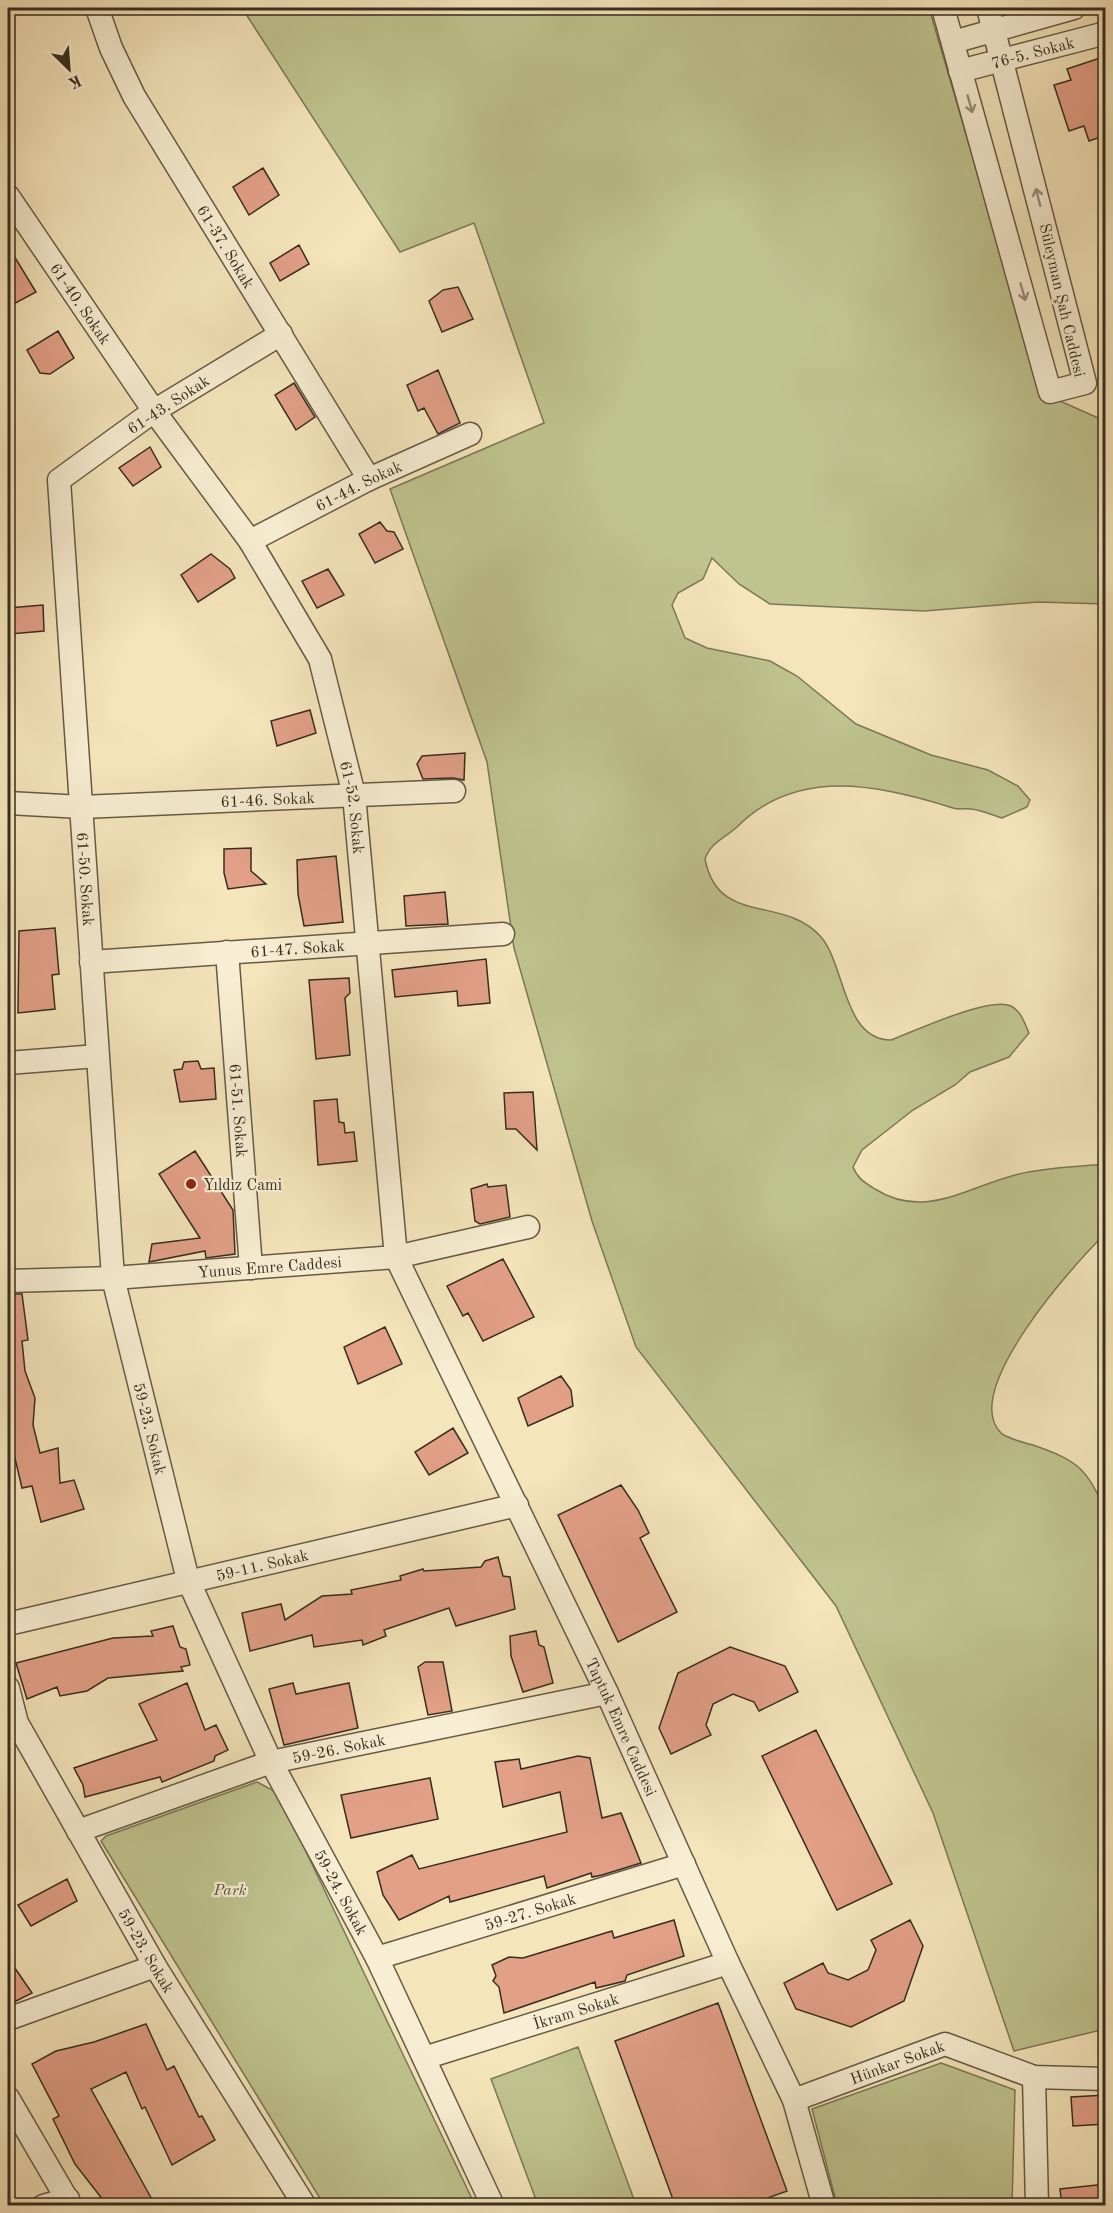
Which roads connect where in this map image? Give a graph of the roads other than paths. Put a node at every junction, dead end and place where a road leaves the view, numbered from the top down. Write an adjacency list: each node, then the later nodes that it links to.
1 (97, 8): 10 (street, 61-37. Sokak)
2 (943, 8): 6 (street, Süleyman Şah Caddesi)
3 (1074, 8): 4 (street, 76-5. Sokak)
4 (991, 18): 6 (street, 76-5. Sokak); 7 (street, Süleyman Şah Caddesi)
5 (1106, 33): 7 (street, 76-5. Sokak)
6 (953, 42): 8 (street, Süleyman Şah Caddesi)
7 (1003, 59): 8 (street, 76-5. Sokak); 8 (street, Süleyman Şah Caddesi, one-way to 7)
8 (960, 70)
9 (8, 196): 11 (street, 61-40. Sokak)
10 (281, 334): 11 (street, 61-43. Sokak); 13 (street, 61-37. Sokak)
11 (154, 411): 14 (street, 61-43. Sokak); 15 (street, 61-52. Sokak)
12 (470, 434): 13 (street, 61-44. Sokak)
13 (369, 479): 15 (street, 61-44. Sokak)
14 (59, 480): 19 (street, 61-50. Sokak)
15 (250, 542): 17 (street, 61-52. Sokak)
16 (454, 792): 17 (street, 61-46. Sokak)
17 (354, 795): 19 (street, 61-46. Sokak); 21 (street, 61-52. Sokak)
18 (8, 803): 19 (street, 61-46. Sokak)
19 (82, 807): 23 (street, 61-50. Sokak)
20 (503, 934): 21 (street, 61-47. Sokak)
21 (369, 942): 22 (street, 61-47. Sokak); 27 (street, 61-52. Sokak)
22 (227, 952): 23 (street, 61-47. Sokak); 28 (street, 61-51. Sokak)
23 (91, 962): 24 (street, 61-50. Sokak)
24 (97, 1056): 25 (street); 29 (street, 61-50. Sokak)
25 (8, 1063)
26 (528, 1227): 27 (street, Yunus Emre Caddesi)
27 (396, 1257): 28 (street, Yunus Emre Caddesi); 31 (street, Taptuk Emre Caddesi)
28 (251, 1268): 29 (street, Yunus Emre Caddesi)
29 (113, 1278): 30 (street, Yunus Emre Caddesi); 32 (street, 59-23. Sokak)
30 (8, 1281)
31 (517, 1505): 32 (street, 59-11. Sokak); 35 (street, Taptuk Emre Caddesi)
32 (188, 1580): 33 (street, 59-11. Sokak); 36 (street, 59-24. Sokak)
33 (8, 1624)
34 (8, 1688): 37 (street, 59-23. Sokak)
35 (608, 1693): 36 (street, 59-26. Sokak); 38 (street, Taptuk Emre Caddesi)
36 (271, 1762): 37 (street, 59-26. Sokak); 39 (street, 59-24. Sokak)
37 (78, 1831): 41 (street, 59-23. Sokak)
38 (684, 1864): 39 (street, 59-27. Sokak); 40 (street, Taptuk Emre Caddesi)
39 (377, 1958): 43 (street, 59-24. Sokak)
40 (728, 1963): 43 (street, İkram Sokak); 47 (street, Taptuk Emre Caddesi)
41 (155, 1966): 42 (street); 50 (street, 59-23. Sokak)
42 (8, 2019)
43 (424, 2058): 51 (street, 59-24. Sokak)
44 (1034, 2077): 45 (street, Hünkar Sokak); 47 (street, Hünkar Sokak); 53 (street)
45 (1106, 2079)
46 (8, 2098): 48 (street)
47 (794, 2100): 52 (street, Taptuk Emre Caddesi)
48 (70, 2202): 49 (street)
49 (43, 2205)
50 (306, 2205)
51 (493, 2205)
52 (824, 2205)
53 (1037, 2205)

